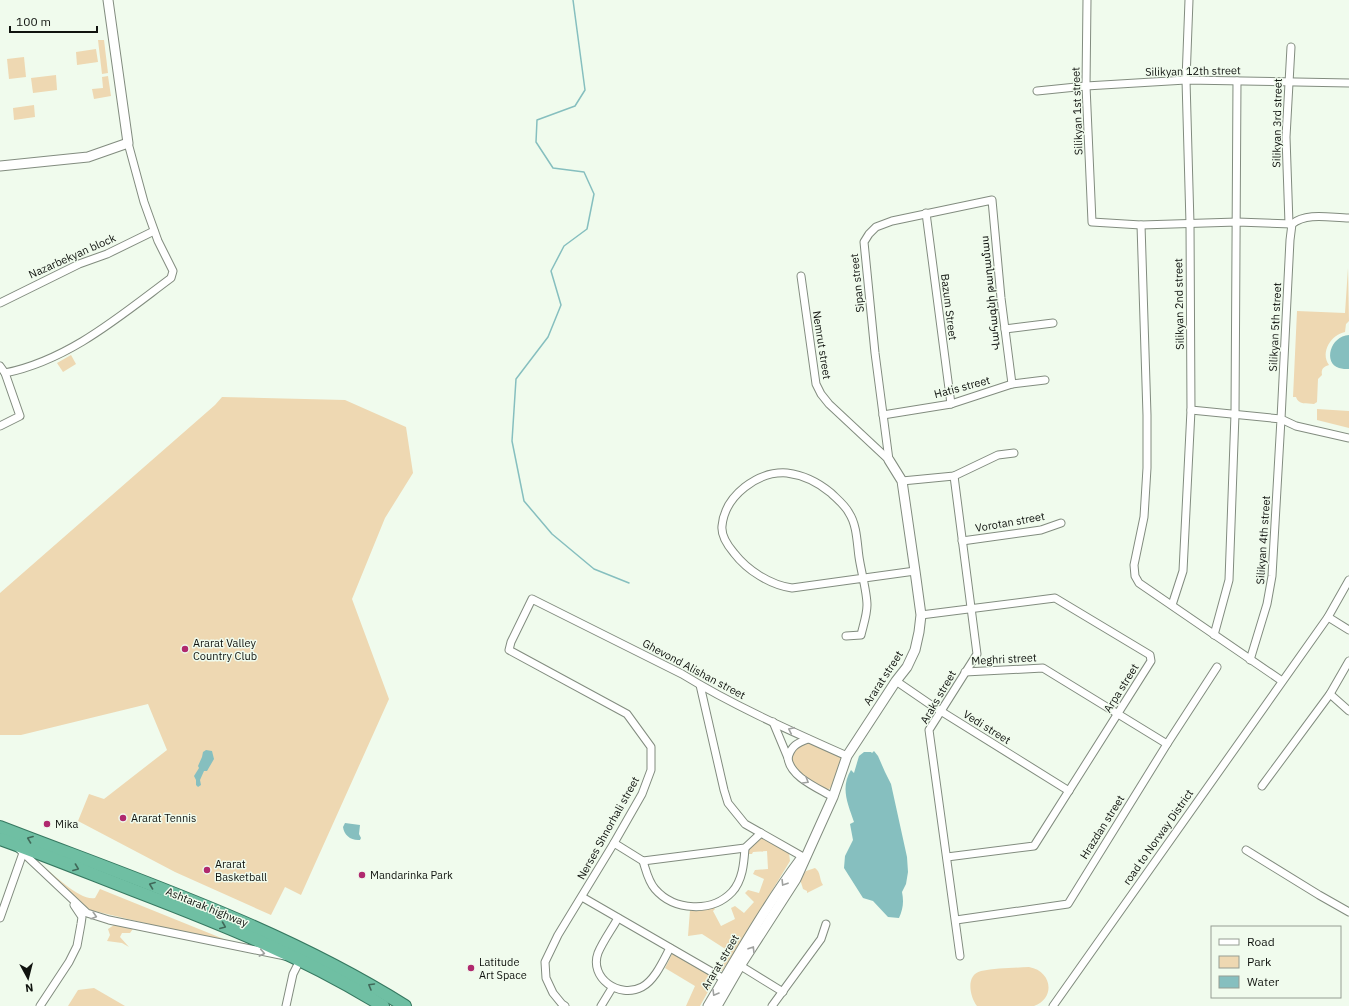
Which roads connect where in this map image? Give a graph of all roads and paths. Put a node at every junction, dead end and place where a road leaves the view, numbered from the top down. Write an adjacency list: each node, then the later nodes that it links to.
1 (108, 0): 11 (street)
2 (1087, 0): 9 (street, Silikyan 1st street)
3 (1189, 0): 5 (street, Silikyan 2nd street)
4 (1291, 47): 7 (street, Silikyan 3rd street)
5 (1186, 80): 6 (street, Silikyan 12th street); 9 (street, Silikyan 12th street); 17 (street, Silikyan 2nd street)
6 (1237, 81): 7 (street, Silikyan 12th street); 16 (street)
7 (1289, 81): 8 (street, Silikyan 12th street); 18 (street, Silikyan 3rd street)
8 (1349, 83)
9 (1086, 86): 10 (street, Silikyan 12th street); 19 (street, Silikyan 1st street)
10 (1038, 91)
11 (128, 143): 12 (street); 20 (street)
12 (0, 166)
13 (992, 200): 14 (street, Sipan street); 24 (street, Վահագնի թաղամաս)
14 (926, 213): 29 (street, Bazum Street); 32 (street, Sipan street)
15 (1349, 218): 18 (street)
16 (1237, 222): 17 (street); 18 (street); 31 (street)
17 (1190, 224): 19 (street); 30 (street, Silikyan 2nd street)
18 (1290, 224): 33 (street, Silikyan 5th street)
19 (1140, 225): 46 (street)
20 (154, 231): 22 (street, Nazarbekyan block); 26 (street)
21 (801, 276): 37 (street, Nemrut street)
22 (0, 303)
23 (1052, 323): 24 (street)
24 (1005, 329): 28 (street, Վահագնի թաղամաս)
25 (0, 366): 26 (street)
26 (5, 373): 34 (street)
27 (1045, 380): 28 (street, Hatis street)
28 (1012, 384): 29 (street, Hatis street)
29 (951, 404): 32 (street, Hatis street)
30 (1191, 410): 31 (street); 46 (street, Silikyan 2nd street)
31 (1235, 414): 33 (street); 51 (street)
32 (884, 415): 37 (street, Sipan street)
33 (1281, 419): 35 (street); 53 (street, Silikyan 4th street)
34 (0, 426)
35 (1349, 438)
36 (1014, 453): 38 (street)
37 (889, 460): 39 (street, Ararat street)
38 (954, 476): 39 (street); 41 (street, Araks street)
39 (902, 481): 42 (street, Ararat street)
40 (1061, 523): 41 (street, Vorotan street)
41 (962, 541): 47 (street, Araks street)
42 (915, 571): 43 (street); 48 (street, Ararat street)
43 (863, 578): 43 (street); 52 (street)
44 (1349, 580): 49 (street)
45 (532, 599): 59 (street, Ghevond Alishan street); 75 (street, Nerses Shnorhali street)
46 (1172, 605): 51 (street)
47 (972, 608): 48 (street, Arpa street); 56 (street, Araks street); 63 (street, Arpa street)
48 (921, 615): 57 (street, Ararat street)
49 (1328, 617): 50 (street); 58 (street)
50 (1349, 630)
51 (1214, 635): 53 (street)
52 (846, 636)
53 (1250, 660): 58 (street)
54 (1349, 661): 60 (street)
55 (1216, 667): 66 (street, Hrazdan street)
56 (965, 672): 61 (street, Araks street); 63 (street, Meghri street)
57 (896, 681): 61 (street, Vedi street); 67 (street, Ararat street)
58 (1282, 682): 106 (street, road to Norway District)
59 (700, 685): 64 (street, Ghevond Alishan street); 73 (street)
60 (1330, 694): 62 (street); 69 (street)
61 (940, 711): 70 (street, Vedi street); 81 (street, Araks street)
62 (1349, 711)
63 (1118, 713): 66 (street, Meghri street); 70 (street, Arpa street)
64 (773, 722): 65 (street, Ghevond Alishan street, one-way to 64); 68 (street)
65 (808, 739): 67 (street, Ghevond Alishan street); 68 (street)
66 (1167, 744): 88 (street, Hrazdan street)
67 (846, 756): 71 (street, Ararat street)
68 (788, 758): 71 (street, one-way to 71)
69 (1262, 786)
70 (1069, 790): 81 (street, Arpa street)
71 (833, 797): 80 (street, Ararat street)
72 (0, 827): 100 (highway, Ashtarak highway, one-way to 72)
73 (762, 833): 77 (street); 80 (street)
74 (0, 839): 76 (highway, Ashtarak highway)
75 (614, 843): 82 (street); 84 (street, Nerses Shnorhali street)
76 (14, 844): 79 (street); 92 (highway, Ashtarak highway, one-way to 92)
77 (745, 848): 82 (street); 82 (street)
78 (1246, 850): 85 (street)
79 (23, 853): 83 (street); 86 (street)
80 (805, 856): 93 (street, Ararat street)
81 (948, 857): 88 (street, Araks street)
82 (643, 860)
83 (68, 895): 92 (street, one-way to 92); 97 (street)
84 (582, 897): 87 (street); 101 (street, Nerses Shnorhali street)
85 (1349, 912)
86 (0, 918)
87 (618, 918): 90 (street); 95 (street)
88 (956, 920): 91 (street, Araks street)
89 (826, 924): 96 (street)
90 (670, 948): 94 (street); 95 (street)
91 (960, 956)
92 (296, 958): 98 (street); 99 (highway, Ashtarak highway)
93 (737, 964): 94 (street, Ararat street); 96 (street); 104 (street, Ararat street)
94 (724, 979): 103 (street, Ararat street, one-way to 103)
95 (612, 988): 102 (street)
96 (783, 992): 105 (street)
97 (40, 1006)
98 (286, 1006)
99 (383, 1006)
100 (405, 1006)
101 (566, 1006)
102 (602, 1006)
103 (708, 1006)
104 (717, 1006)
105 (772, 1006)
106 (1053, 1006)

